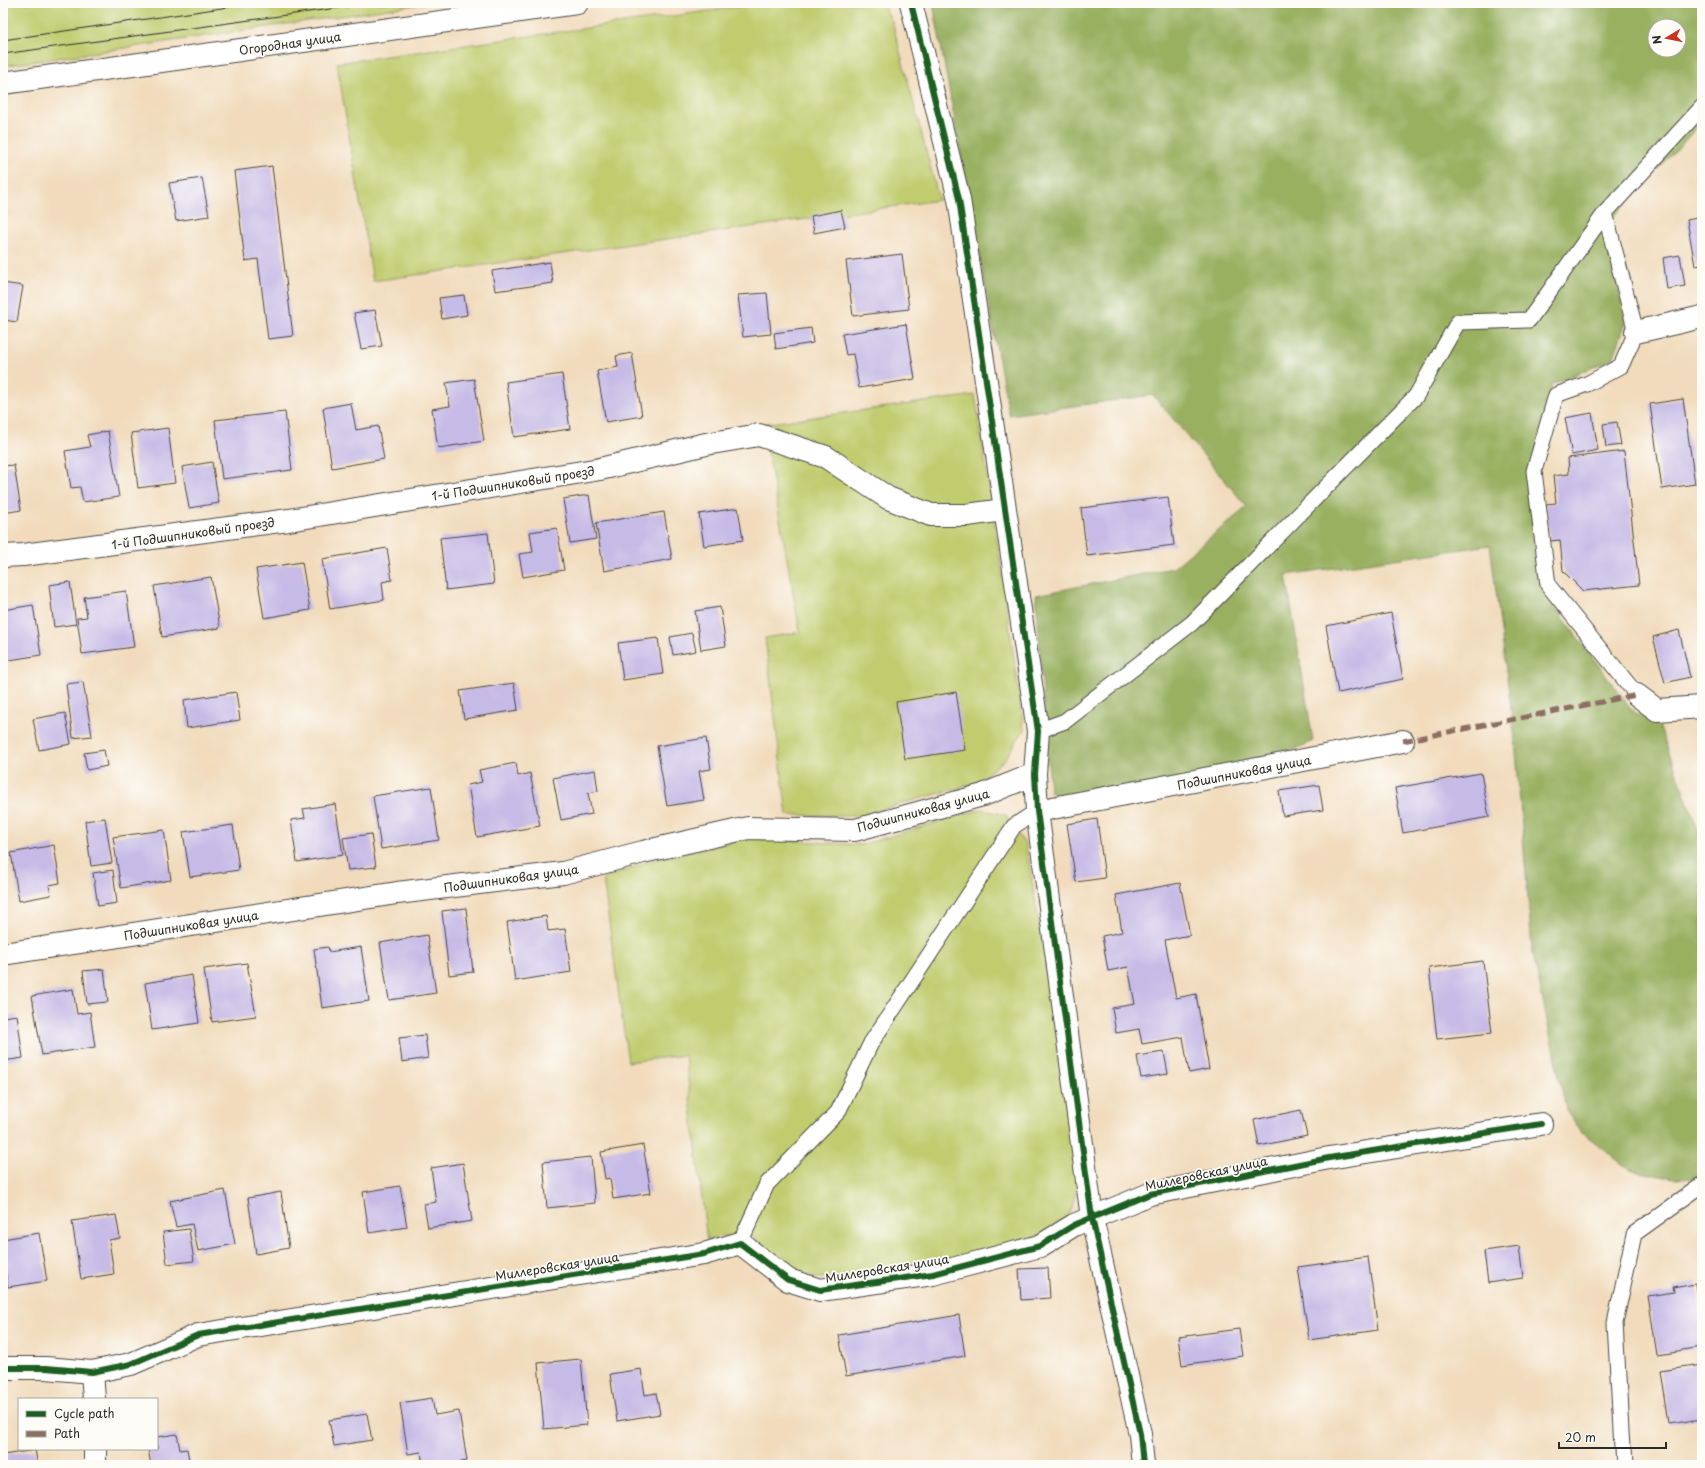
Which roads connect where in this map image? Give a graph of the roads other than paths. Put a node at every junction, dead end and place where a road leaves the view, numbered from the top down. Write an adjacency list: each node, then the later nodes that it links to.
1 (577, 3): 3 (street, Огородная улица)
2 (911, 3): 8 (street)
3 (3, 83)
4 (1702, 108): 5 (lane)
5 (1605, 213): 7 (lane); 12 (lane)
6 (1702, 317): 7 (street)
7 (1636, 332): 10 (lane)
8 (1004, 510): 9 (street, 1-й Подшипниковый проезд); 12 (street)
9 (3, 556)
10 (1636, 695): 11 (street)
11 (1702, 707)
12 (1038, 730): 14 (street)
13 (1403, 741): 15 (street, Подшипниковая улица)
14 (1035, 774): 15 (street); 16 (street, Подшипниковая улица)
15 (1037, 811): 19 (street); 20 (lane)
16 (3, 954)
17 (1541, 1124): 19 (street, Миллеровская улица)
18 (1702, 1185): 27 (lane)
19 (1092, 1218): 20 (street, Миллеровская улица); 26 (street)
20 (740, 1243): 22 (street, Миллеровская улица)
21 (3, 1368): 22 (street, Миллеровская улица)
22 (92, 1372): 23 (street)
23 (94, 1398)
24 (95, 1450): 25 (street)
25 (95, 1465)
26 (1143, 1465)
27 (1623, 1465)

